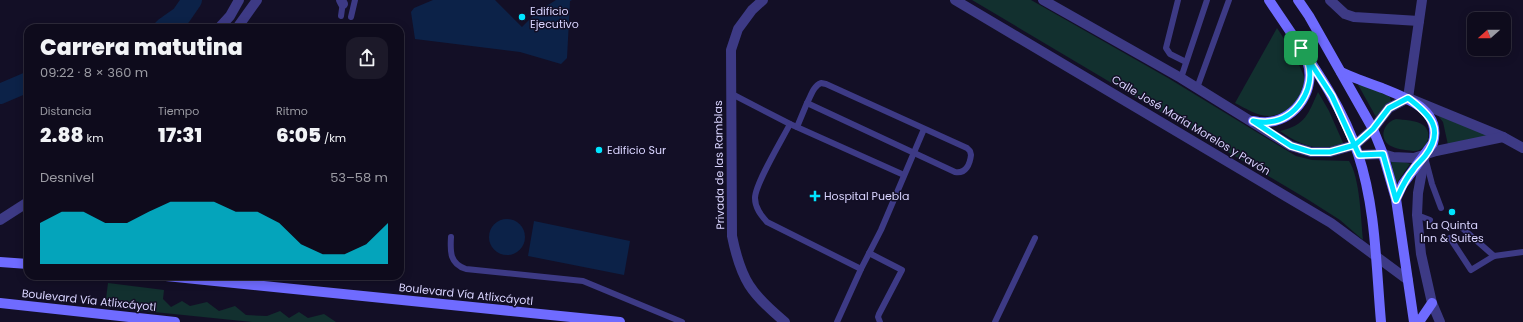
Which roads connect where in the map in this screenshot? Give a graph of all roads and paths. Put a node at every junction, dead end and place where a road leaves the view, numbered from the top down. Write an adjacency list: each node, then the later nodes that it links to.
1 (239, 0): 19 (street)
2 (257, 0): 20 (street)
3 (356, 0): 17 (lane)
4 (763, 0): 26 (street, Privada de las Ramblas)
5 (955, 0): 54 (street, Calle José María Morelos y Pavón)
6 (1043, 0): 15 (street)
7 (1178, 0): 22 (lane)
8 (1207, 0): 22 (lane)
9 (1229, 0): 25 (lane)
10 (1269, 0): 21 (main road)
11 (1298, 0): 23 (main road)
12 (1330, 0): 18 (street)
13 (1422, 0): 18 (street)
14 (342, 1): 16 (lane)
15 (1053, 2): 24 (street)
16 (341, 16)
17 (352, 17)
18 (1419, 21): 27 (street)
19 (223, 24)
20 (240, 24)
21 (1301, 48): 29 (main road); 35 (main road)
22 (1186, 62): 24 (lane)
23 (1341, 72): 27 (main road); 33 (main road)
24 (1181, 78): 25 (street)
25 (1197, 88): 29 (street)
26 (730, 93): 30 (lane); 66 (street, Privada de las Ramblas)
27 (1408, 98): 33 (street); 34 (street); 40 (main road)
28 (807, 103): 31 (lane); 32 (lane); 37 (lane)
29 (1253, 121): 35 (street)
30 (790, 124): 31 (lane); 58 (lane)
31 (797, 127): 41 (lane)
32 (924, 129): 37 (lane); 37 (lane)
33 (1373, 129): 35 (street); 38 (main road)
34 (1503, 137): 36 (street); 40 (street)
35 (1355, 145): 39 (main road)
36 (1523, 148)
37 (914, 153): 41 (lane)
38 (1383, 154): 39 (street); 40 (street); 42 (main road)
39 (1359, 155): 54 (main road)
40 (1425, 155): 42 (main road); 44 (lane); 45 (street)
41 (904, 176): 53 (lane)
42 (1396, 200): 60 (main road)
43 (24, 205): 46 (street)
44 (1441, 208)
45 (1417, 215): 47 (lane); 62 (street)
46 (0, 220)
47 (1430, 220)
48 (1461, 226): 55 (lane)
49 (451, 237): 65 (lane)
50 (1035, 238): 69 (lane)
51 (1450, 238): 55 (lane)
52 (1523, 252): 55 (lane)
53 (869, 253): 58 (lane); 68 (lane)
54 (1375, 256): 60 (street, Calle José María Morelos y Pavón); 70 (main road)
55 (1494, 256)
56 (0, 262): 57 (main road)
57 (24, 264)
58 (861, 270): 67 (lane)
59 (210, 280): 64 (main road, Boulevard Vía Atlixcáyotl)
60 (1408, 280): 71 (main road)
61 (0, 303): 63 (main road, Boulevard Vía Atlixcáyotl)
62 (1432, 303): 72 (main road); 73 (street)
63 (175, 322)
64 (620, 322)
65 (682, 322)
66 (785, 322)
67 (837, 322)
68 (880, 322)
69 (995, 322)
70 (1381, 322)
71 (1414, 322)
72 (1420, 322)
73 (1440, 322)

